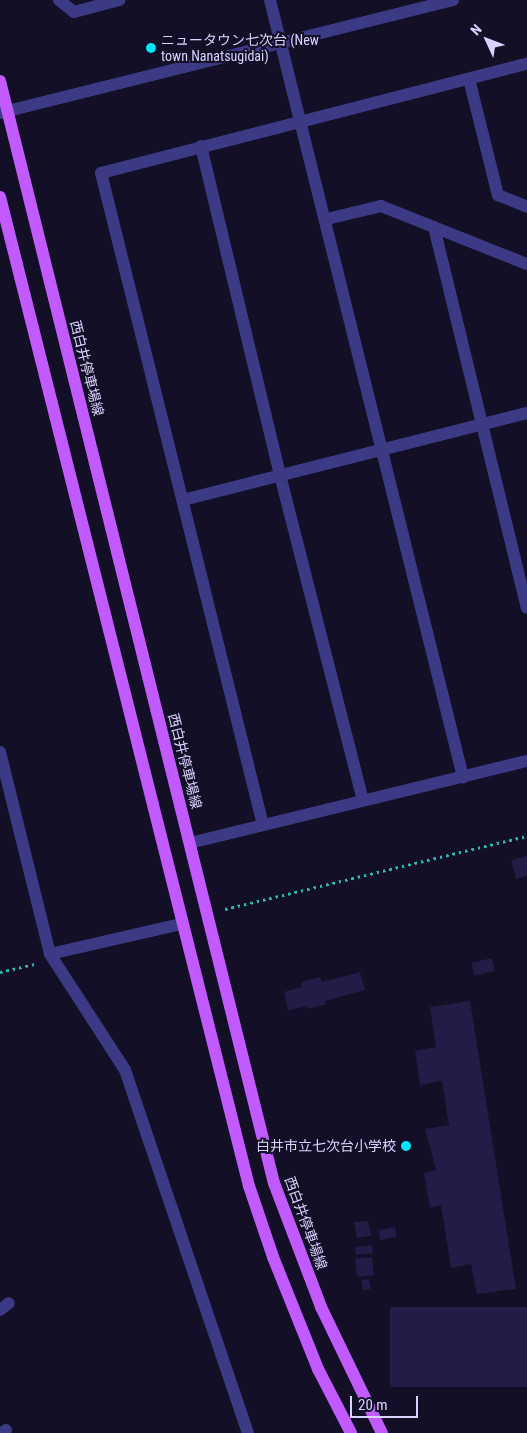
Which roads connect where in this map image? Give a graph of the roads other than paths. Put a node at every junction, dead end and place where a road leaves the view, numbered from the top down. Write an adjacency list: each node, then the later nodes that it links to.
1 (59, 0): 2 (street)
2 (119, 0)
3 (270, 0): 5 (street)
4 (453, 0): 5 (street)
5 (280, 43): 9 (street); 10 (street)
6 (527, 64): 7 (street)
7 (469, 79): 10 (street); 13 (street)
8 (0, 81): 9 (main road, 西白井停車場線)
9 (4, 113): 28 (main road, 西白井停車場線)
10 (299, 121): 11 (street); 14 (street)
11 (201, 146): 20 (street); 21 (street)
12 (0, 197): 29 (main road)
13 (527, 207)
14 (327, 219): 15 (street); 19 (street)
15 (434, 227): 16 (street); 18 (street)
16 (527, 264)
17 (527, 413): 18 (street)
18 (482, 424): 19 (street); 22 (street)
19 (383, 448): 20 (street); 25 (street)
20 (280, 475): 21 (street); 26 (street)
21 (183, 500): 27 (street)
22 (527, 608)
23 (0, 752): 30 (street)
24 (527, 761): 25 (street)
25 (463, 777): 26 (street)
26 (363, 800): 27 (street)
27 (263, 824): 28 (street)
28 (190, 843): 33 (main road, 西白井停車場線)
29 (181, 924): 30 (street); 32 (main road)
30 (50, 954): 31 (street)
31 (248, 1433)
32 (351, 1433)
33 (382, 1433)

